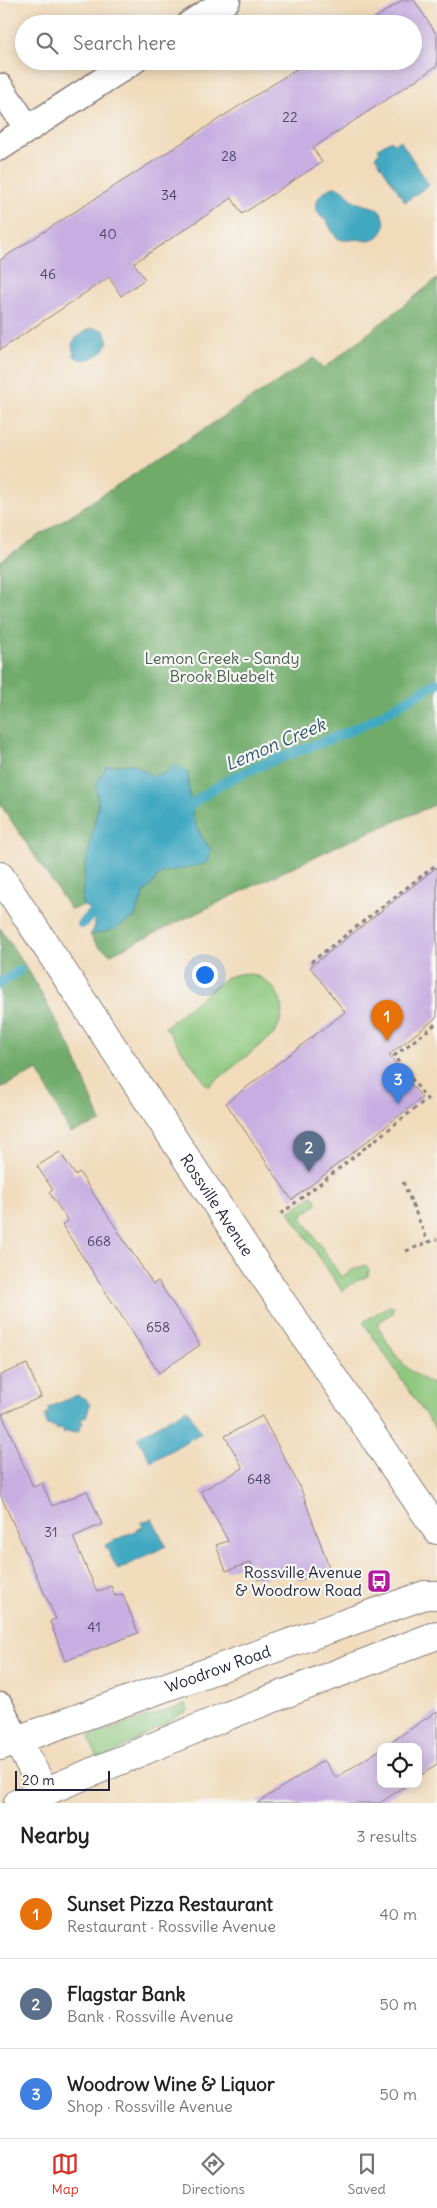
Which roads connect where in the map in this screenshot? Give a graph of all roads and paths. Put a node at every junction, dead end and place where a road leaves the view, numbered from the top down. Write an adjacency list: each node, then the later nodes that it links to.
1 (227, 0): 2 (street)
2 (204, 15)
3 (119, 70): 5 (street)
4 (0, 87): 5 (street)
5 (28, 129): 6 (street)
6 (0, 147)
7 (437, 864): 9 (path)
8 (0, 876): 16 (street, Rossville Avenue)
9 (311, 962)
10 (437, 1023): 12 (path)
11 (403, 1182): 14 (path)
12 (281, 1214)
13 (437, 1239): 14 (path)
14 (428, 1242): 15 (path)
15 (406, 1251)
16 (437, 1530)
17 (437, 1595): 20 (street, Woodrow Road)
18 (437, 1635): 21 (street)
19 (0, 1706): 20 (street)
20 (8, 1743): 21 (street)
21 (46, 1793): 22 (street)
22 (18, 1803)

